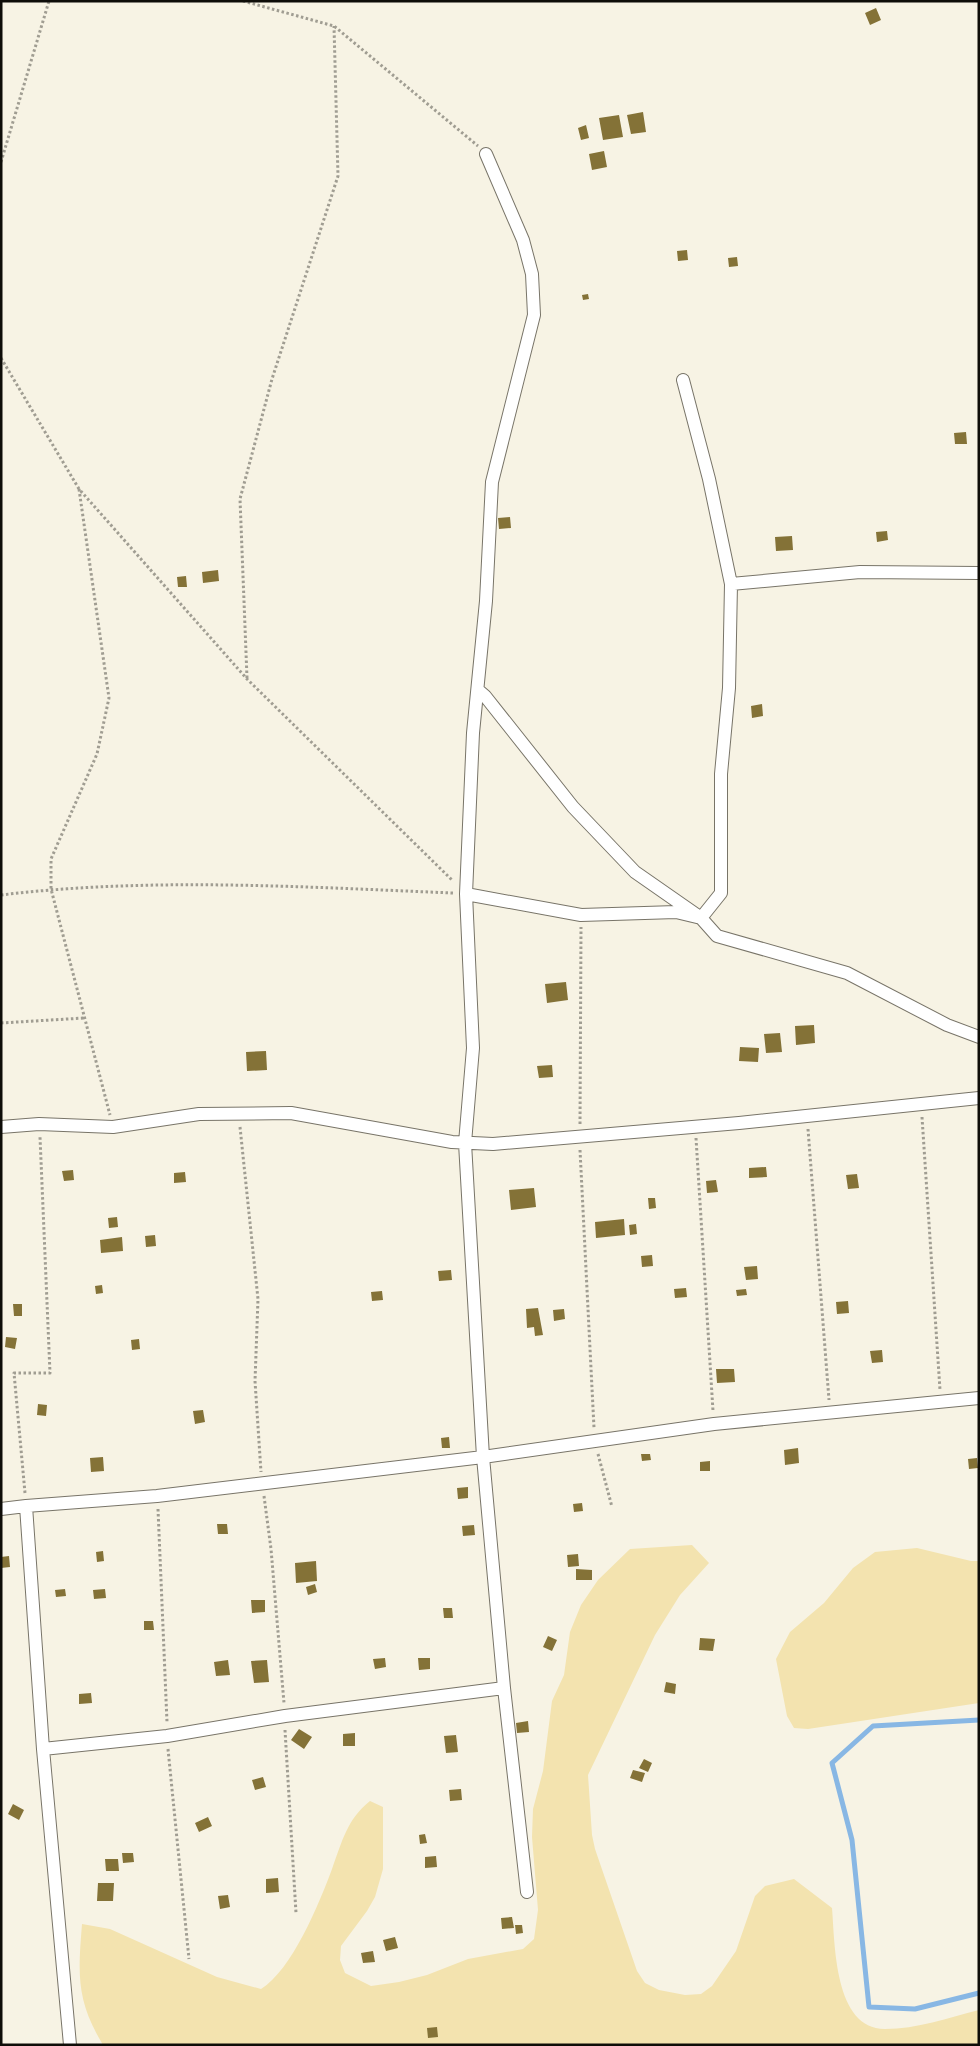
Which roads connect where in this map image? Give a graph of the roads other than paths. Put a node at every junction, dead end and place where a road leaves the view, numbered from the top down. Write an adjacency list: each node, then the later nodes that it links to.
1 (486, 154): 5 (street)
2 (684, 380): 4 (street)
3 (979, 574): 4 (street)
4 (730, 584): 7 (street)
5 (478, 690): 6 (street); 7 (street)
6 (466, 894): 7 (street); 11 (street)
7 (701, 918): 8 (street)
8 (979, 1037)
9 (979, 1098): 11 (street)
10 (1, 1127): 11 (street)
11 (464, 1142): 13 (street)
12 (979, 1398): 13 (street)
13 (483, 1457): 14 (street); 16 (street)
14 (26, 1506): 15 (street); 17 (street)
15 (1, 1509)
16 (504, 1688): 17 (street); 18 (street)
17 (43, 1749): 19 (street)
18 (528, 1892)
19 (70, 2045)

